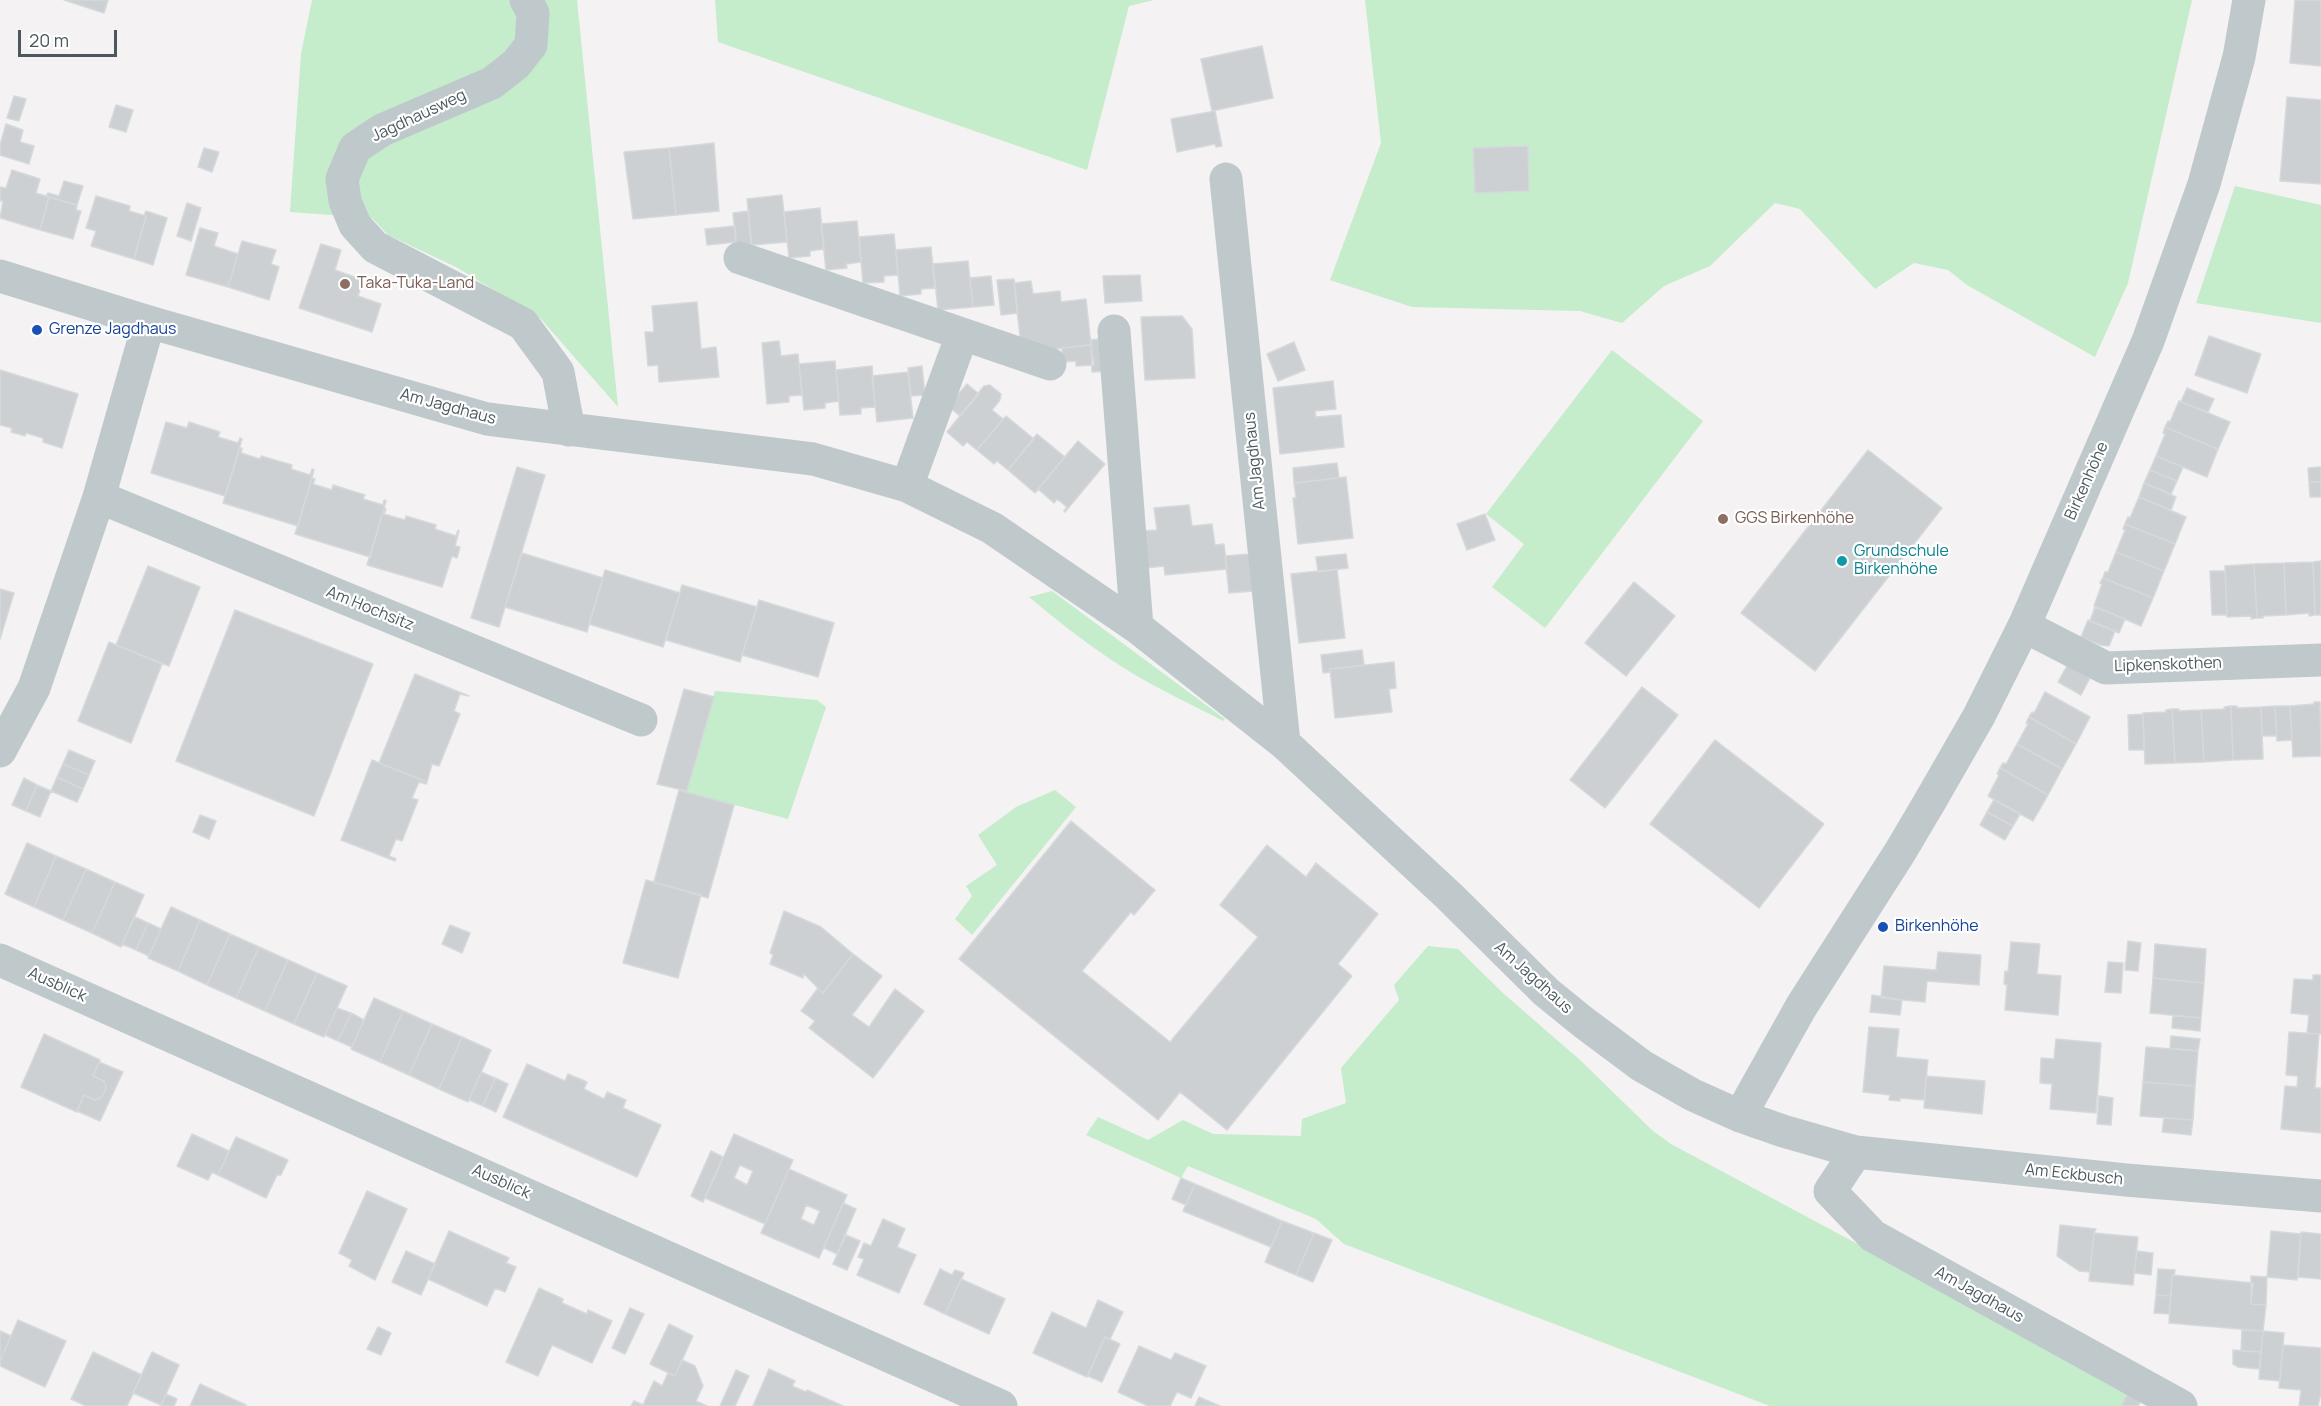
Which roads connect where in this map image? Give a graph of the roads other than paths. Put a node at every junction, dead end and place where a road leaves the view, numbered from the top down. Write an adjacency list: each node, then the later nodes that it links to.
1 (526, 0): 10 (street, Jagdhausweg)
2 (2249, 0): 13 (street, Birkenhöhe)
3 (1226, 179): 17 (street, Am Jagdhaus)
4 (740, 258): 8 (street)
5 (0, 276): 6 (street, Am Jagdhaus)
6 (149, 322): 10 (street, Am Jagdhaus); 12 (street)
7 (1114, 331): 14 (street)
8 (962, 335): 9 (street); 11 (street)
9 (1050, 364)
10 (569, 430): 11 (street, Am Jagdhaus)
11 (907, 486): 14 (street, Am Jagdhaus)
12 (99, 497): 16 (street, Am Hochsitz); 18 (street)
13 (2024, 626): 15 (street, Lipkenskothen); 20 (street, Birkenhöhe)
14 (1137, 627): 17 (street, Am Jagdhaus)
15 (2321, 660)
16 (641, 720)
17 (1284, 742): 20 (street, Am Jagdhaus)
18 (0, 751)
19 (0, 960): 23 (street, Ausblick)
20 (1740, 1116): 21 (street, Am Jagdhaus)
21 (1842, 1149): 22 (street, Am Eckbusch); 24 (street, Am Jagdhaus)
22 (2321, 1196)
23 (1001, 1406)
24 (2181, 1406)

